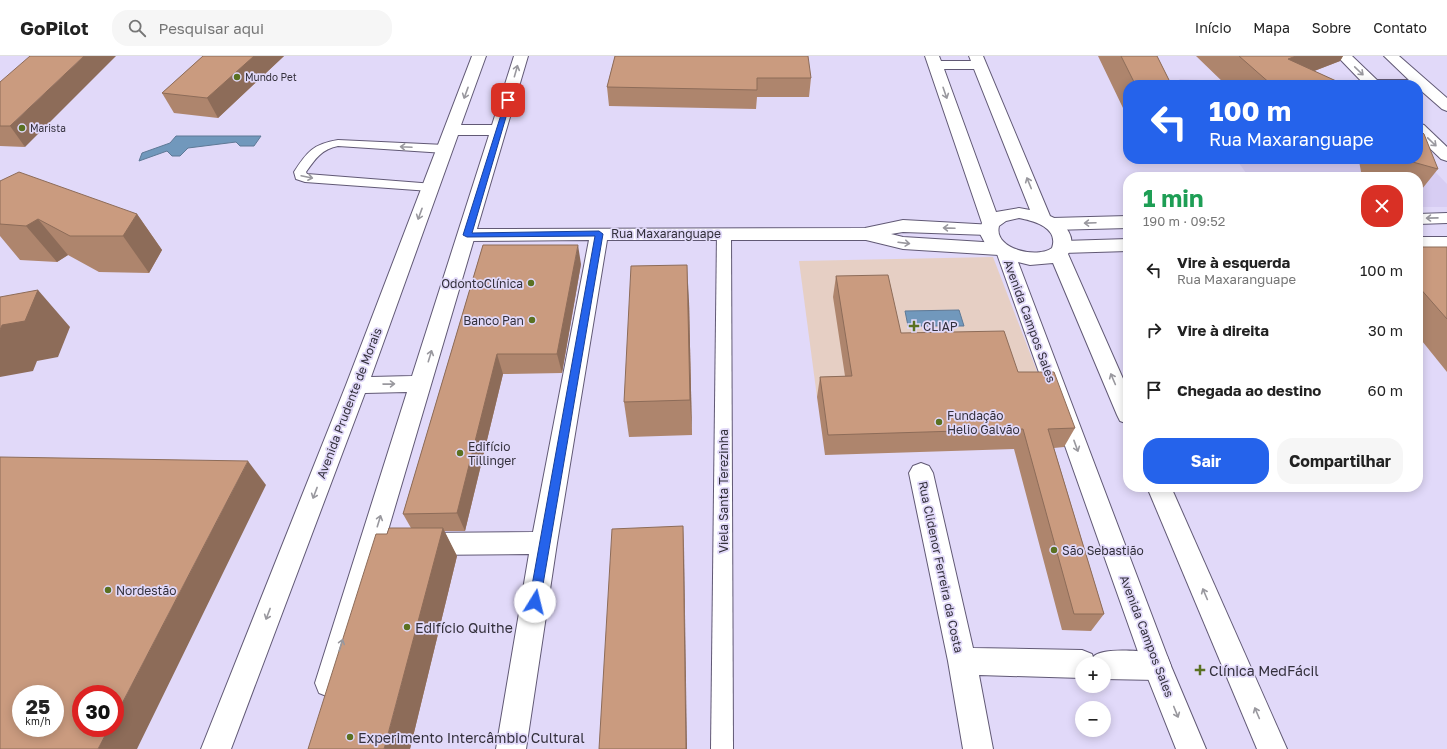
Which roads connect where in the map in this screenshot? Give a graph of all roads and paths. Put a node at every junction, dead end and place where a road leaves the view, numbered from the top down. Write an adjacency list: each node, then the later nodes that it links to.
1 (479, 56): 13 (street, Avenida Prudente de Morais, one-way to 13)
2 (521, 56): 11 (street, one-way to 2)
3 (1344, 56): 7 (street, one-way to 7)
4 (1391, 56): 8 (street)
5 (933, 60): 6 (street); 20 (street, one-way to 20)
6 (978, 60): 18 (street, one-way to 6)
7 (1369, 80)
8 (1418, 80)
9 (1423, 85): 10 (street)
10 (1447, 106)
11 (499, 130): 13 (street); 24 (street)
12 (1423, 133): 14 (street, one-way to 14)
13 (448, 140): 15 (street, Avenida Prudente de Morais); 15 (lane, one-way to 15)
14 (1447, 156)
15 (430, 187): 31 (street, Avenida Prudente de Morais, one-way to 31)
16 (1423, 218): 17 (street, one-way to 16)
17 (1447, 218)
18 (1048, 221): 19 (street, one-way to 18); 20 (street); 29 (street)
19 (1123, 222)
20 (990, 226): 23 (street, Rua Maxaranguape, one-way to 23); 28 (street)
21 (724, 233): 22 (street, Rua Maxaranguape); 23 (street, Rua Maxaranguape); 44 (lane, Viela Santa Terezinha)
22 (599, 234): 24 (street, Rua Maxaranguape); 35 (street)
23 (866, 234): 28 (street, Rua Maxaranguape, one-way to 28)
24 (467, 235): 30 (street, one-way to 24)
25 (1423, 243): 26 (street)
26 (1447, 243)
27 (1123, 245): 29 (street)
28 (1002, 250): 29 (street); 40 (street, Avenida Campos Sales, one-way to 40)
29 (1061, 250): 32 (street, one-way to 29)
30 (421, 384): 31 (street, one-way to 30); 36 (street, one-way to 30)
31 (357, 385): 42 (street, Avenida Prudente de Morais, one-way to 42)
32 (1123, 403)
33 (921, 473): 37 (street, Rua Clidenor Ferreira da Costa)
34 (1161, 492): 47 (street, one-way to 34)
35 (544, 543): 36 (street); 43 (street)
36 (372, 544): 41 (street, one-way to 36)
37 (962, 661): 38 (street, Rua Clidenor Ferreira da Costa); 45 (street, Rua Clidenor Ferreira da Costa)
38 (1075, 664)
39 (1111, 665): 40 (street)
40 (1157, 666): 46 (street, Avenida Campos Sales, one-way to 46)
41 (323, 703)
42 (216, 749)
43 (511, 749)
44 (722, 749)
45 (978, 749)
46 (1191, 749)
47 (1272, 749)

